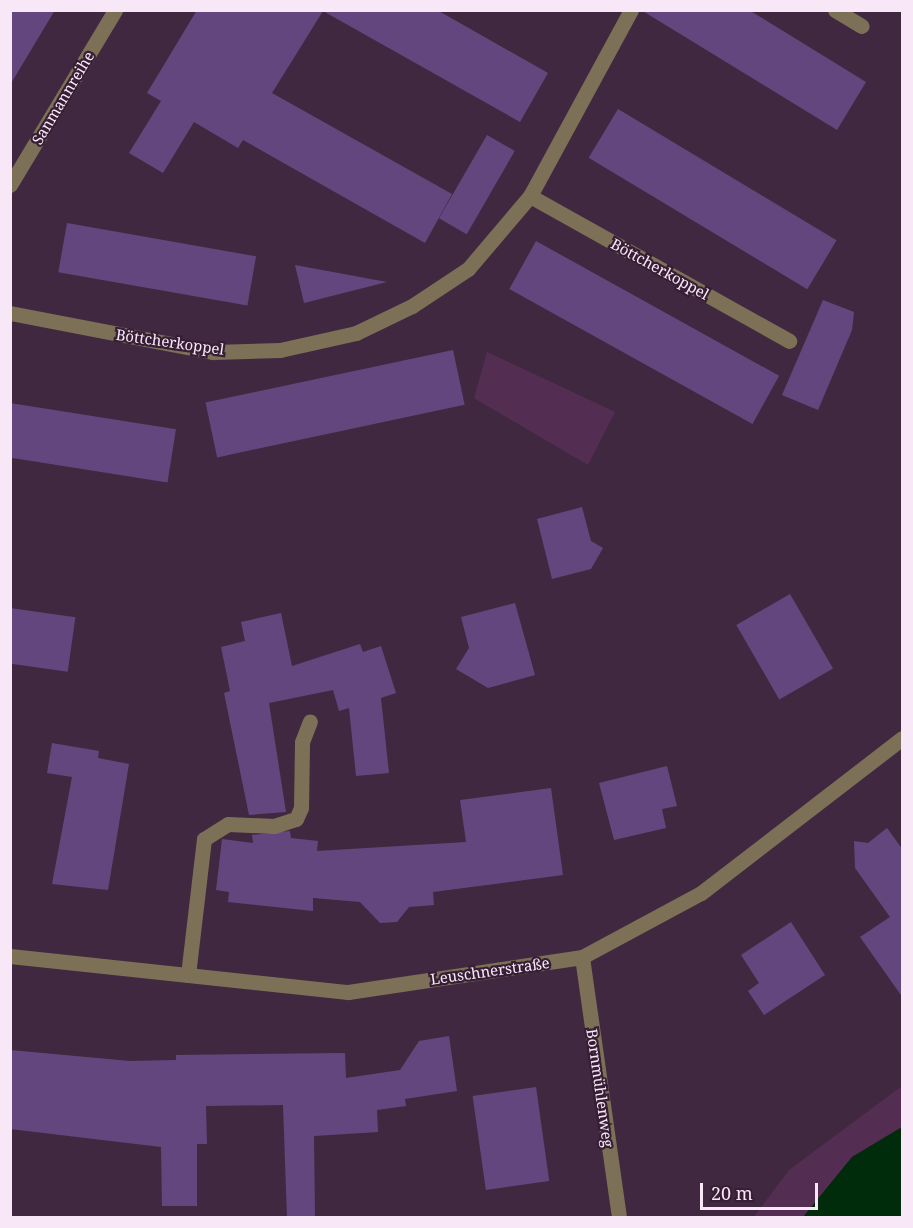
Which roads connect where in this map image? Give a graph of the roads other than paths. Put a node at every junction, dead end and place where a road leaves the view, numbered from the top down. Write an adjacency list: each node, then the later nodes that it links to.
1 (116, 10): 5 (street, Sanmannreihe)
2 (631, 10): 6 (street, Böttcherkoppel)
3 (835, 10): 4 (street)
4 (862, 26)
5 (10, 185)
6 (530, 196): 7 (street, Böttcherkoppel); 8 (street, Böttcherkoppel)
7 (10, 313)
8 (789, 341)
9 (310, 721): 13 (street)
10 (903, 738): 12 (street, Leuschnerstraße)
11 (10, 956): 13 (street, Leuschnerstraße)
12 (582, 957): 13 (street, Leuschnerstraße); 14 (street, Bornmühlenweg)
13 (188, 975)
14 (619, 1218)

